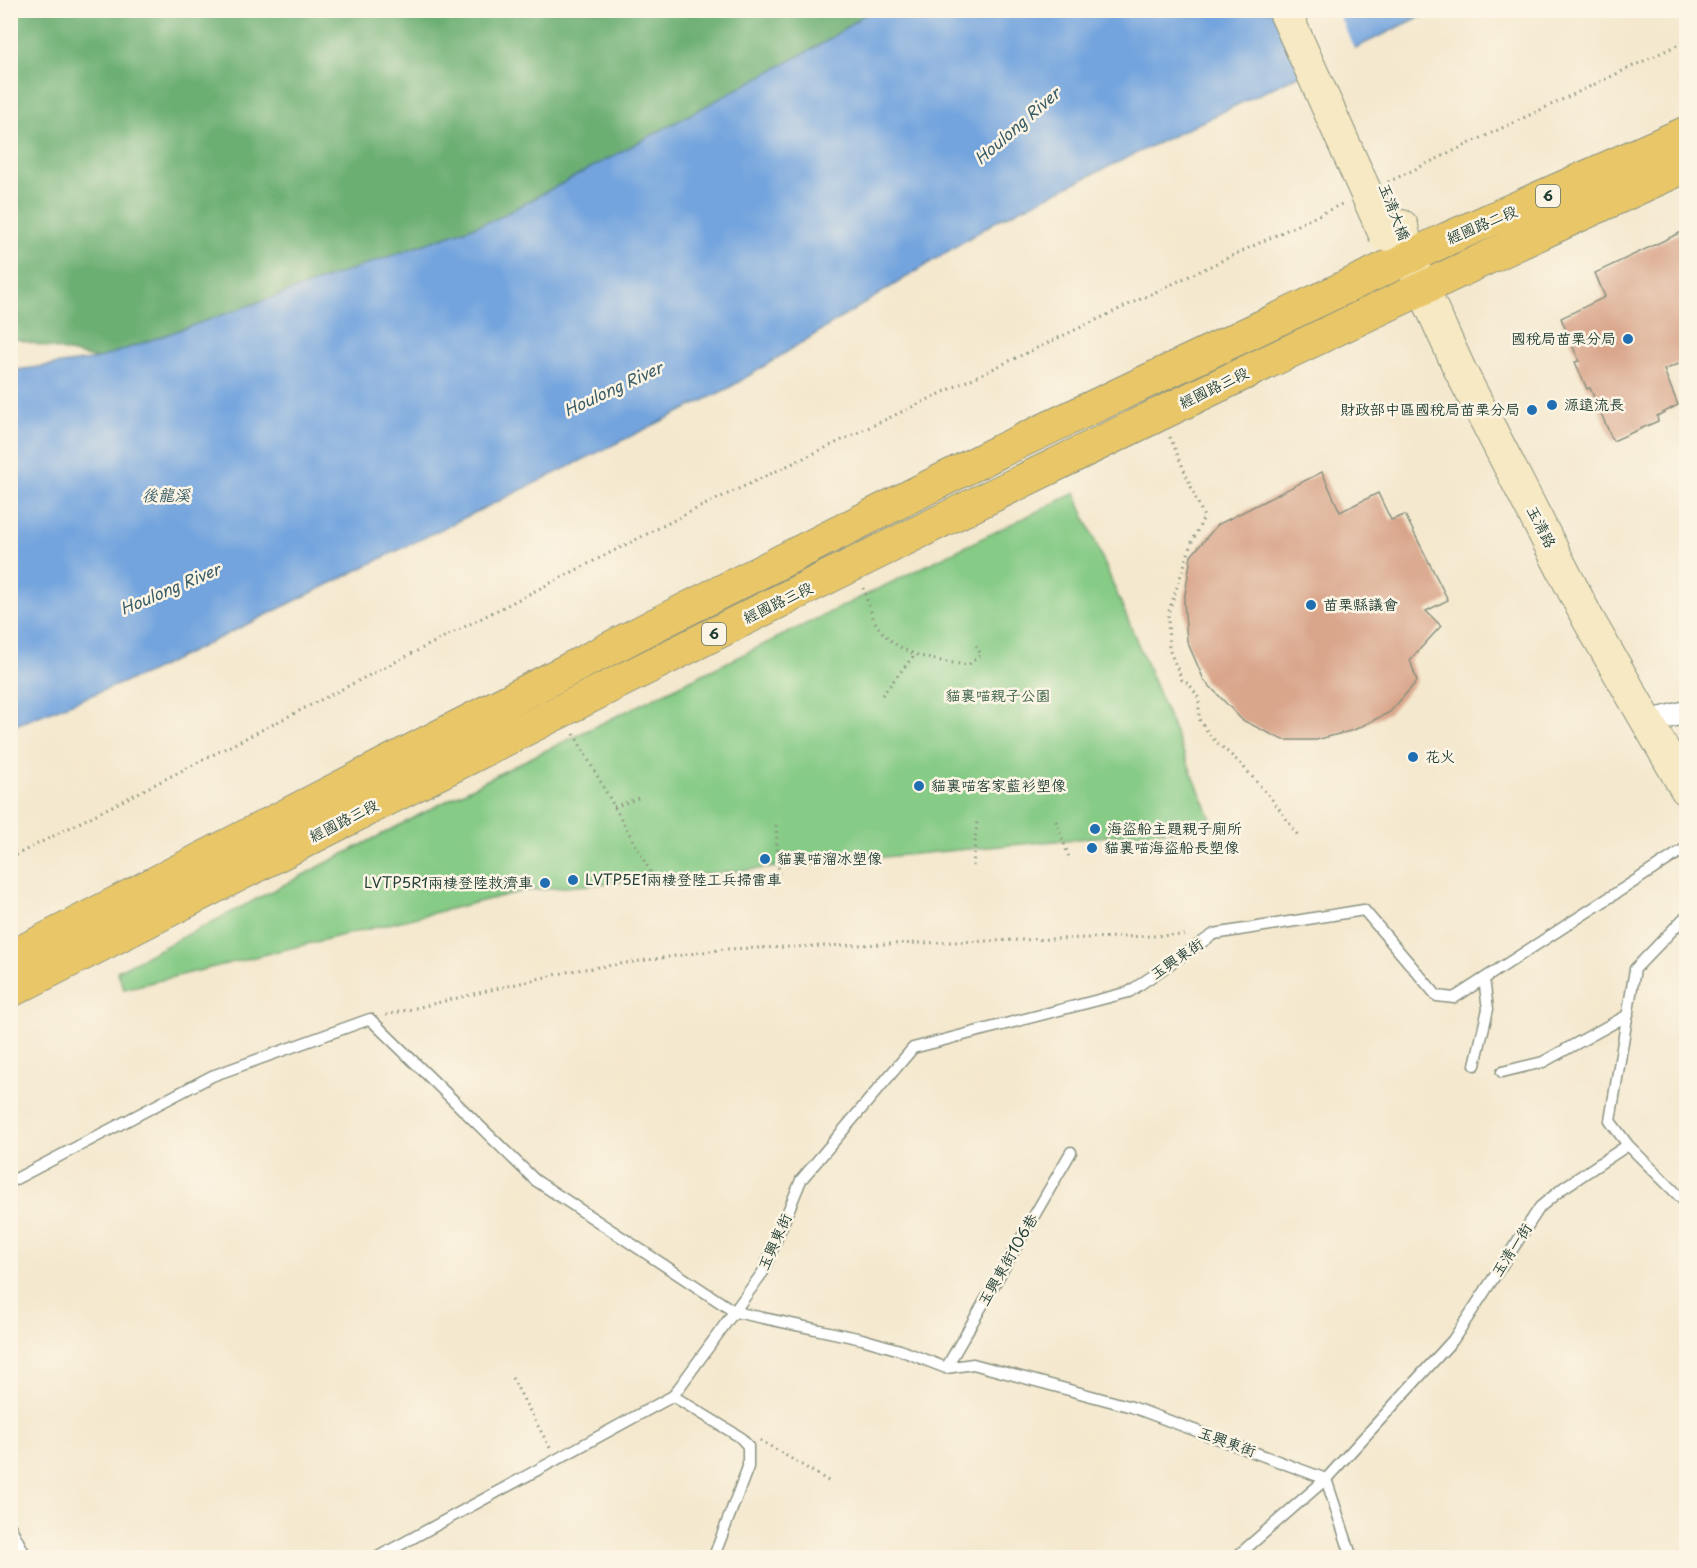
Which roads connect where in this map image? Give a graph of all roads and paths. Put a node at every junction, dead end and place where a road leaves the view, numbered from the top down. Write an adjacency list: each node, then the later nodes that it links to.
1 (1284, 10): 8 (street, 玉清大橋, bridge)
2 (1306, 10): 8 (street, 玉清大橋)
3 (1686, 41): 6 (path)
4 (1686, 133): 9 (main road, 經國路二段 / 6)
5 (1686, 166): 10 (main road, 經國路二段 / 6)
6 (1386, 183)
7 (1353, 198): 28 (path)
8 (1394, 230): 9 (street, 玉清大橋)
9 (1409, 258): 10 (street, 玉清路); 35 (main road, 6)
10 (1422, 289): 17 (street, 玉清路); 37 (main road, 經國路三段 / 6)
11 (1168, 433): 26 (path)
12 (862, 583): 14 (path)
13 (975, 643): 14 (path)
14 (915, 654): 15 (path)
15 (882, 695)
16 (1686, 712): 17 (street)
17 (1648, 722): 19 (street, 玉清路)
18 (571, 728): 22 (path)
19 (1677, 752): 20 (street, 玉清路)
20 (1686, 789)
21 (641, 797): 22 (path)
22 (614, 807): 32 (path)
23 (978, 820): 30 (path)
24 (1056, 821): 29 (path)
25 (776, 825): 31 (path)
26 (1299, 837)
27 (1686, 848): 36 (lane, 玉興東街)
28 (10, 858)
29 (1070, 860)
30 (973, 866)
31 (778, 877)
32 (660, 889)
33 (1686, 916): 38 (lane)
34 (1214, 934): 36 (lane, 玉興東街); 39 (path); 46 (lane, 玉興東街)
35 (10, 958)
36 (1484, 979): 40 (lane)
37 (10, 991)
38 (1628, 1015): 41 (lane); 42 (lane)
39 (370, 1019): 44 (lane); 46 (lane)
40 (1475, 1065)
41 (1502, 1072)
42 (1628, 1145): 45 (lane); 52 (lane, 玉清一街)
43 (1071, 1152): 47 (lane, 玉興東街106巷)
44 (10, 1182)
45 (1686, 1203)
46 (735, 1312): 47 (lane, 玉興東街); 49 (lane, 玉興東街)
47 (946, 1368): 52 (lane, 玉興東街)
48 (512, 1378): 51 (path)
49 (673, 1396): 50 (lane); 51 (lane, 玉興東街)
50 (743, 1440): 53 (path); 55 (lane)
51 (556, 1460): 57 (lane, 玉興東街)
52 (1326, 1479): 58 (lane, 玉清一街); 59 (lane)
53 (830, 1482)
54 (10, 1526): 56 (lane)
55 (716, 1551)
56 (27, 1557)
57 (376, 1557)
58 (1235, 1557)
59 (1352, 1557)

